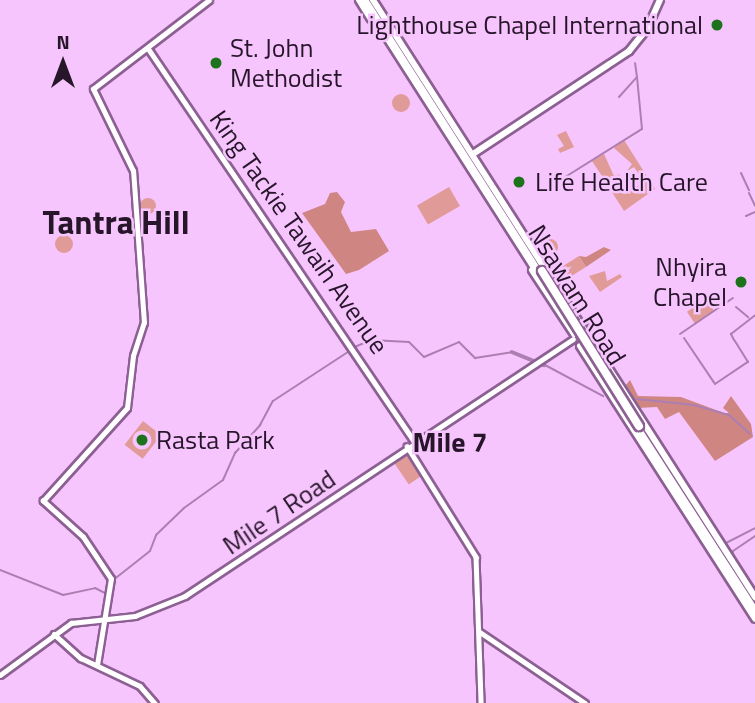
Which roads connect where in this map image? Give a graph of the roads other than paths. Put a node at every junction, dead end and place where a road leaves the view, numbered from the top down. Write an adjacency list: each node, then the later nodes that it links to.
1 (209, 0): 4 (street)
2 (366, 0): 5 (main road); 8 (main road); 9 (highway, Nsawam Road, bridge)
3 (660, 0): 5 (main road)
4 (148, 48): 10 (street, King Tackie Tawaih Avenue); 16 (street)
5 (473, 154): 6 (main road)
6 (583, 330): 7 (main road); 8 (main road)
7 (590, 338): 8 (main road); 12 (main road)
8 (576, 341): 10 (street, Mile 7 Road); 15 (main road)
9 (637, 426): 13 (highway, Nsawam Road); 14 (highway, Nsawam Road)
10 (414, 441): 11 (street, Mile 7 Road)
11 (407, 446): 16 (street, Mile 7 Road); 17 (street)
12 (755, 597)
13 (755, 605)
14 (755, 611)
15 (755, 618)
16 (106, 620): 18 (street, Mile 7 Road); 19 (street)
17 (480, 632): 22 (street); 23 (street)
18 (54, 634): 19 (street); 20 (street, Mile 7 Road)
19 (97, 665): 21 (street)
20 (0, 675)
21 (155, 703)
22 (481, 703)
23 (585, 703)

